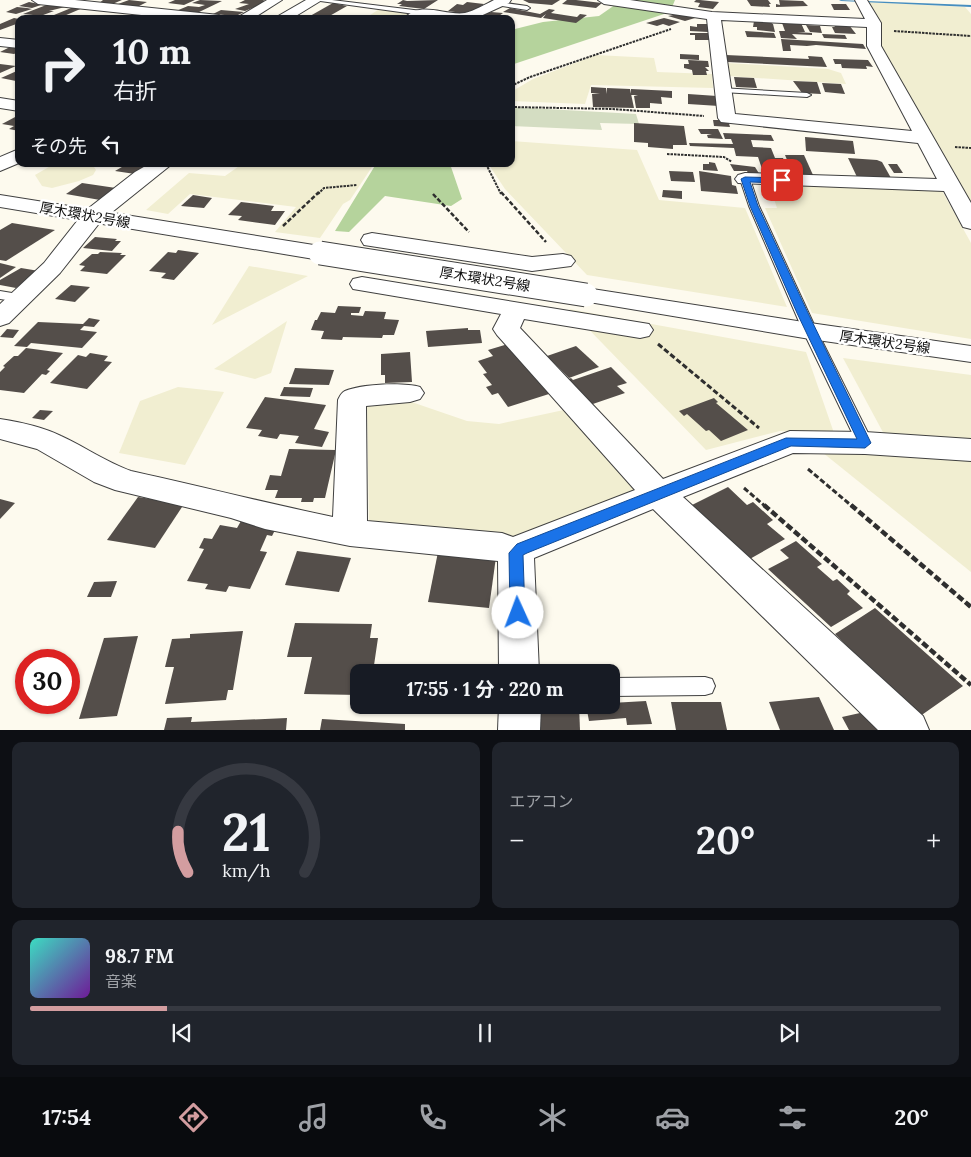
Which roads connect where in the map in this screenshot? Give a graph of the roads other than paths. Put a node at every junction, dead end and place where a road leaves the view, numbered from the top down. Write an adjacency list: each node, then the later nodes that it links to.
1 (38, 0): 7 (street)
2 (160, 0): 13 (street)
3 (276, 0): 16 (street)
4 (316, 0): 17 (street); 18 (lane)
5 (604, 0): 9 (street)
6 (862, 1): 21 (street)
7 (82, 2): 13 (street)
8 (501, 2): 12 (lane); 19 (street)
9 (643, 3): 11 (street)
10 (224, 4): 15 (street)
11 (678, 5): 20 (street)
12 (526, 8)
13 (135, 10): 14 (street)
14 (187, 15)
15 (199, 15)
16 (249, 15)
17 (288, 15)
18 (411, 15)
19 (479, 15)
20 (712, 16): 21 (street); 22 (street)
21 (874, 27): 26 (street)
22 (723, 90): 23 (lane); 26 (street)
23 (807, 96)
24 (0, 103): 25 (street)
25 (15, 105)
26 (926, 138): 31 (street)
27 (15, 157): 28 (street)
28 (0, 164)
29 (158, 167): 33 (street)
30 (745, 179): 31 (street); 44 (lane)
31 (950, 185): 34 (street)
32 (0, 200): 33 (street, 厚木環状2号線)
33 (93, 216): 40 (street); 44 (street, 厚木環状2号線, bridge)
34 (971, 222)
35 (372, 240): 36 (street)
36 (455, 252): 37 (street); 39 (street)
37 (563, 261)
38 (362, 284): 39 (street)
39 (431, 295): 41 (street)
40 (10, 297): 42 (street)
41 (516, 310): 43 (street); 50 (street)
42 (0, 318)
43 (640, 330)
44 (810, 331): 45 (street, 厚木環状2号線); 48 (lane)
45 (971, 354)
46 (410, 393): 51 (street)
47 (0, 429): 51 (street)
48 (865, 443): 49 (street); 50 (street)
49 (971, 450)
50 (657, 494): 52 (street); 58 (street)
51 (350, 532): 52 (street)
52 (516, 553): 53 (street)
53 (519, 664)
54 (705, 686): 55 (lane)
55 (620, 687)
56 (520, 714): 57 (street)
57 (520, 730)
58 (908, 730)

